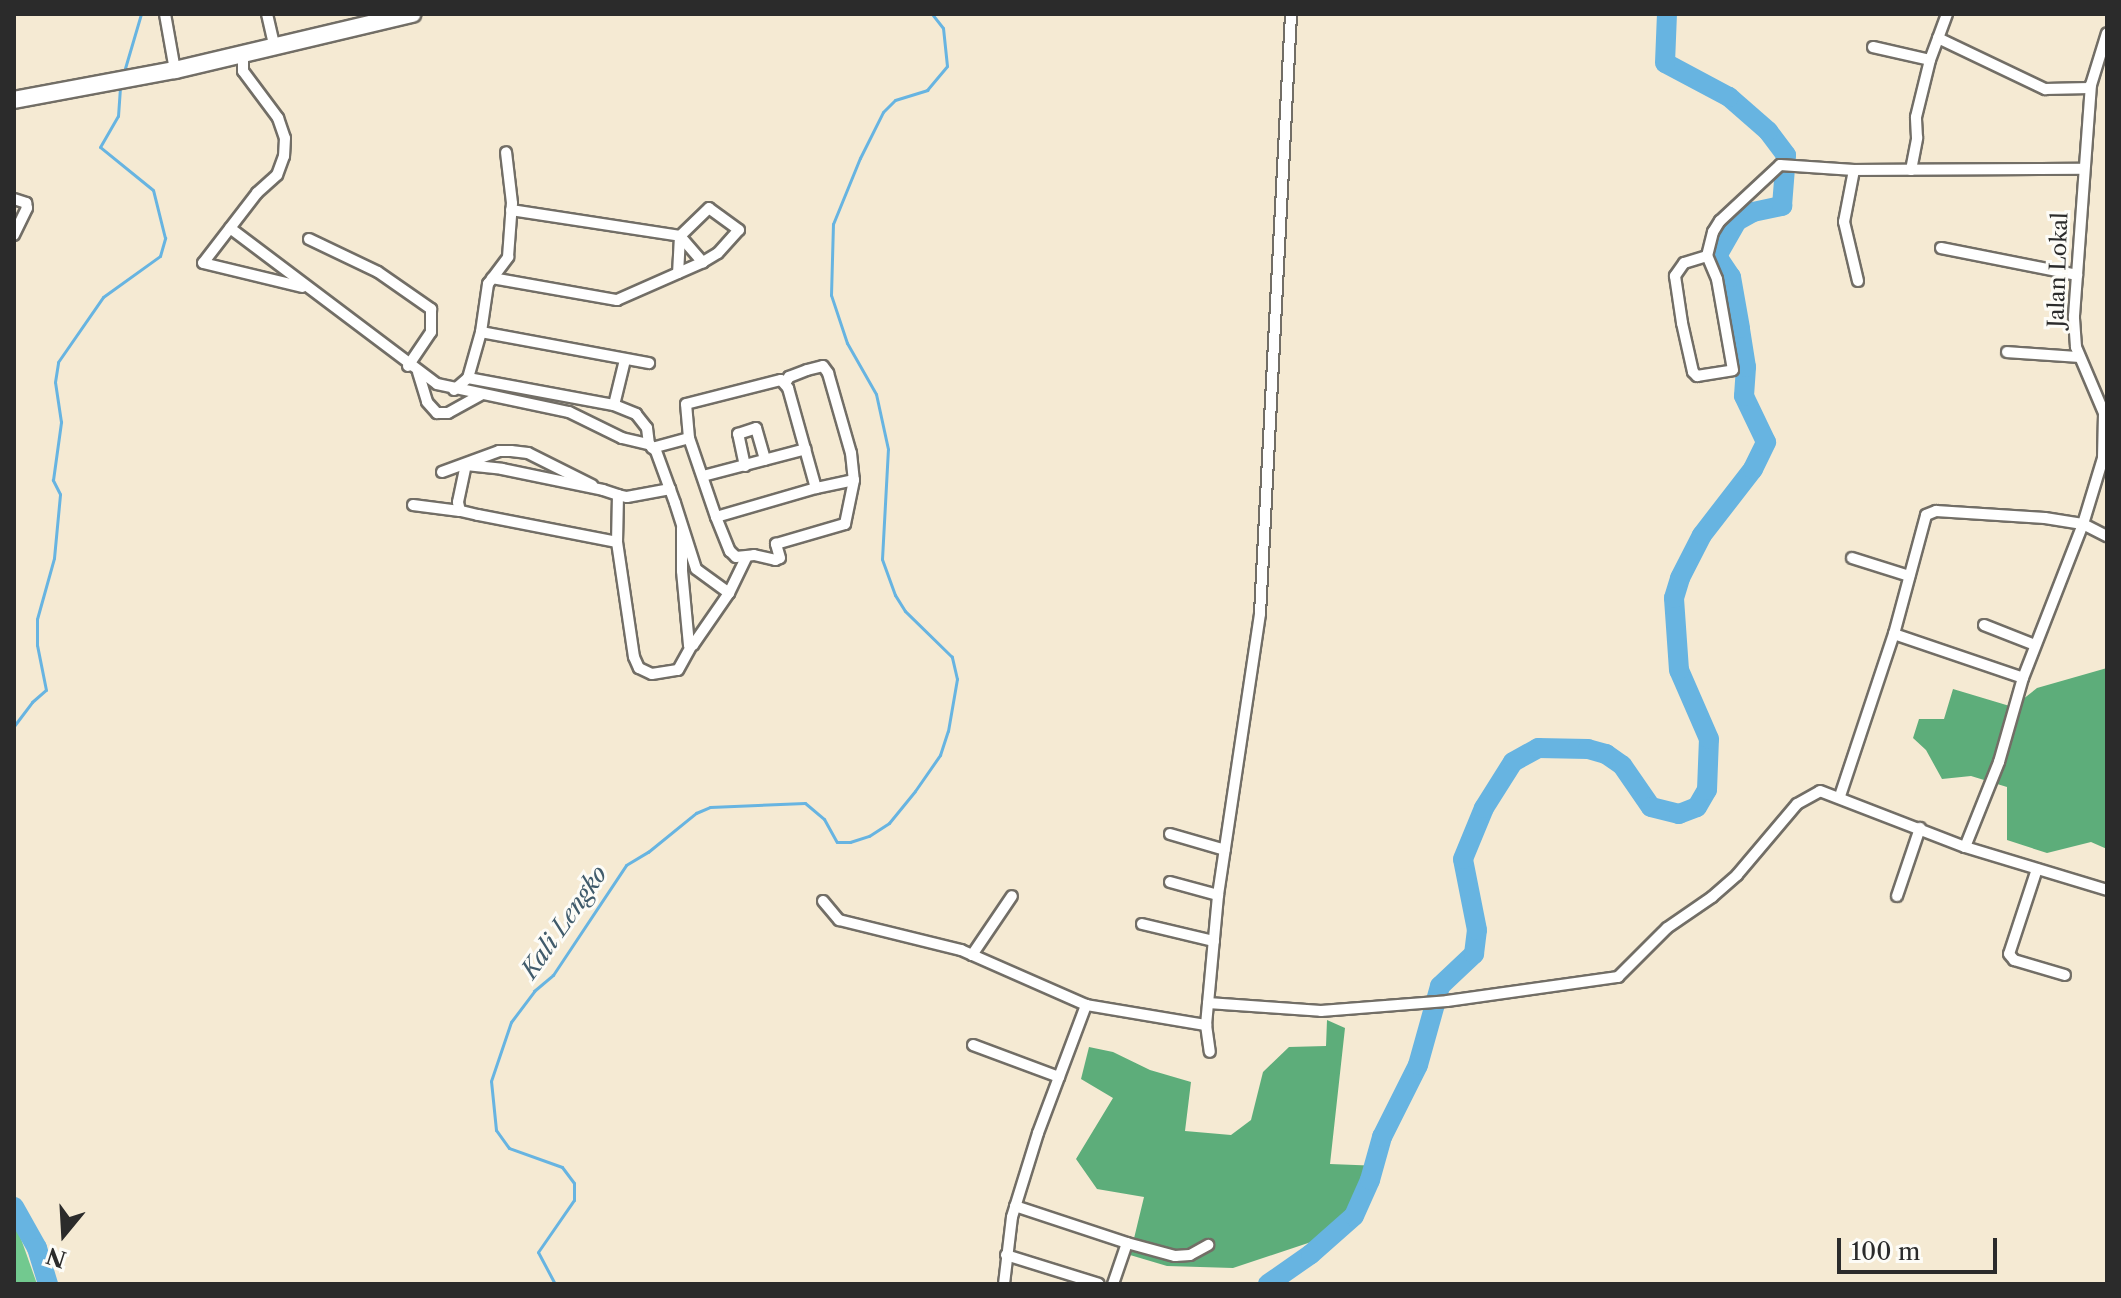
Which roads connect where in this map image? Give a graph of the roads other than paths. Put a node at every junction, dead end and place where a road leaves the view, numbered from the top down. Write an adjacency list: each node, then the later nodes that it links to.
1 (165, 14): 13 (street)
2 (267, 14): 9 (street)
3 (412, 14): 9 (main road)
4 (1291, 14): 82 (street)
5 (1947, 14): 7 (street)
6 (2107, 33): 12 (street, Jalan Lokal)
7 (1938, 38): 11 (street); 14 (street)
8 (1873, 47): 11 (street)
9 (275, 48): 10 (main road)
10 (243, 55): 13 (main road); 22 (street)
11 (1930, 60): 19 (street)
12 (2102, 62): 14 (street, Jalan Lokal)
13 (175, 70): 15 (main road)
14 (2090, 88): 17 (street, Jalan Lokal)
15 (14, 100)
16 (506, 152): 21 (street)
17 (2082, 169): 19 (street); 30 (street, Jalan Lokal)
18 (1854, 170): 19 (street); 27 (street); 32 (street)
19 (1911, 170)
20 (14, 199): 23 (street)
21 (511, 210): 24 (street); 31 (street)
22 (230, 228): 33 (street); 33 (street)
23 (14, 235)
24 (680, 236): 28 (street); 28 (street); 29 (street)
25 (309, 239): 39 (street)
26 (1941, 248): 30 (street)
27 (1707, 256): 27 (street)
28 (703, 262): 29 (street)
29 (678, 273): 31 (street)
30 (2077, 275): 36 (street, Jalan Lokal)
31 (492, 278): 34 (street)
32 (1858, 281)
33 (308, 288): 39 (street)
34 (481, 332): 37 (street); 40 (street)
35 (2007, 352): 36 (street)
36 (2079, 357): 63 (street, Jalan Lokal)
37 (625, 360): 38 (street); 46 (street)
38 (649, 363)
39 (413, 369): 43 (street); 44 (street)
40 (468, 378): 42 (street); 43 (street)
41 (786, 382): 47 (street); 49 (street); 55 (street)
42 (528, 389): 45 (street); 46 (street)
43 (454, 390): 44 (street)
44 (481, 395): 45 (street)
45 (523, 401): 48 (street)
46 (614, 405): 48 (street)
47 (689, 438): 48 (street); 54 (street)
48 (650, 446): 57 (street)
49 (806, 449): 50 (street); 56 (street)
50 (765, 460): 52 (street); 52 (street)
51 (466, 465): 53 (street); 58 (street); 58 (street); 61 (street)
52 (745, 466): 54 (street)
53 (442, 472)
54 (703, 476): 62 (street)
55 (854, 480): 56 (street); 67 (street)
56 (816, 488): 62 (street)
57 (670, 489): 59 (street); 64 (street)
58 (600, 490): 59 (street)
59 (618, 495): 66 (street)
60 (413, 505): 61 (street)
61 (460, 511): 66 (street)
62 (716, 517): 67 (street)
63 (2083, 524): 65 (street); 70 (street); 76 (street, Jalan Lokal)
64 (682, 528): 69 (street); 71 (street)
65 (2107, 536)
66 (617, 542): 75 (street)
67 (751, 556): 72 (street)
68 (1852, 558): 70 (street)
69 (696, 569): 71 (street); 72 (street)
70 (1909, 576): 74 (street)
71 (684, 586): 75 (street)
72 (729, 593): 75 (street)
73 (1984, 625): 76 (street)
74 (1894, 634): 77 (street); 78 (street)
75 (692, 645)
76 (2035, 645): 77 (street, Jalan Lokal)
77 (2023, 678): 81 (street, Jalan Lokal)
78 (1840, 796): 79 (street); 94 (street)
79 (1920, 828): 81 (street); 88 (street)
80 (1170, 834): 82 (street)
81 (1965, 847): 83 (street)
82 (1225, 850): 86 (street)
83 (2037, 869): 85 (street); 93 (street)
84 (1170, 882): 86 (street)
85 (2107, 890)
86 (1218, 895): 91 (street)
87 (1012, 896): 92 (street)
88 (1897, 896)
89 (823, 901): 92 (street)
90 (1142, 924): 91 (street)
91 (1214, 941): 94 (street)
92 (972, 955): 95 (street)
93 (2065, 975)
94 (1208, 1003): 96 (street)
95 (1086, 1005): 96 (street); 99 (street)
96 (1206, 1025): 98 (street)
97 (973, 1045): 99 (street)
98 (1210, 1052)
99 (1059, 1077): 100 (street)
100 (1015, 1206): 101 (street); 103 (street)
101 (1127, 1243): 102 (street); 106 (street)
102 (1208, 1245)
103 (1006, 1255): 104 (street); 105 (street)
104 (1004, 1284)
105 (1099, 1284)
106 (1113, 1284)

